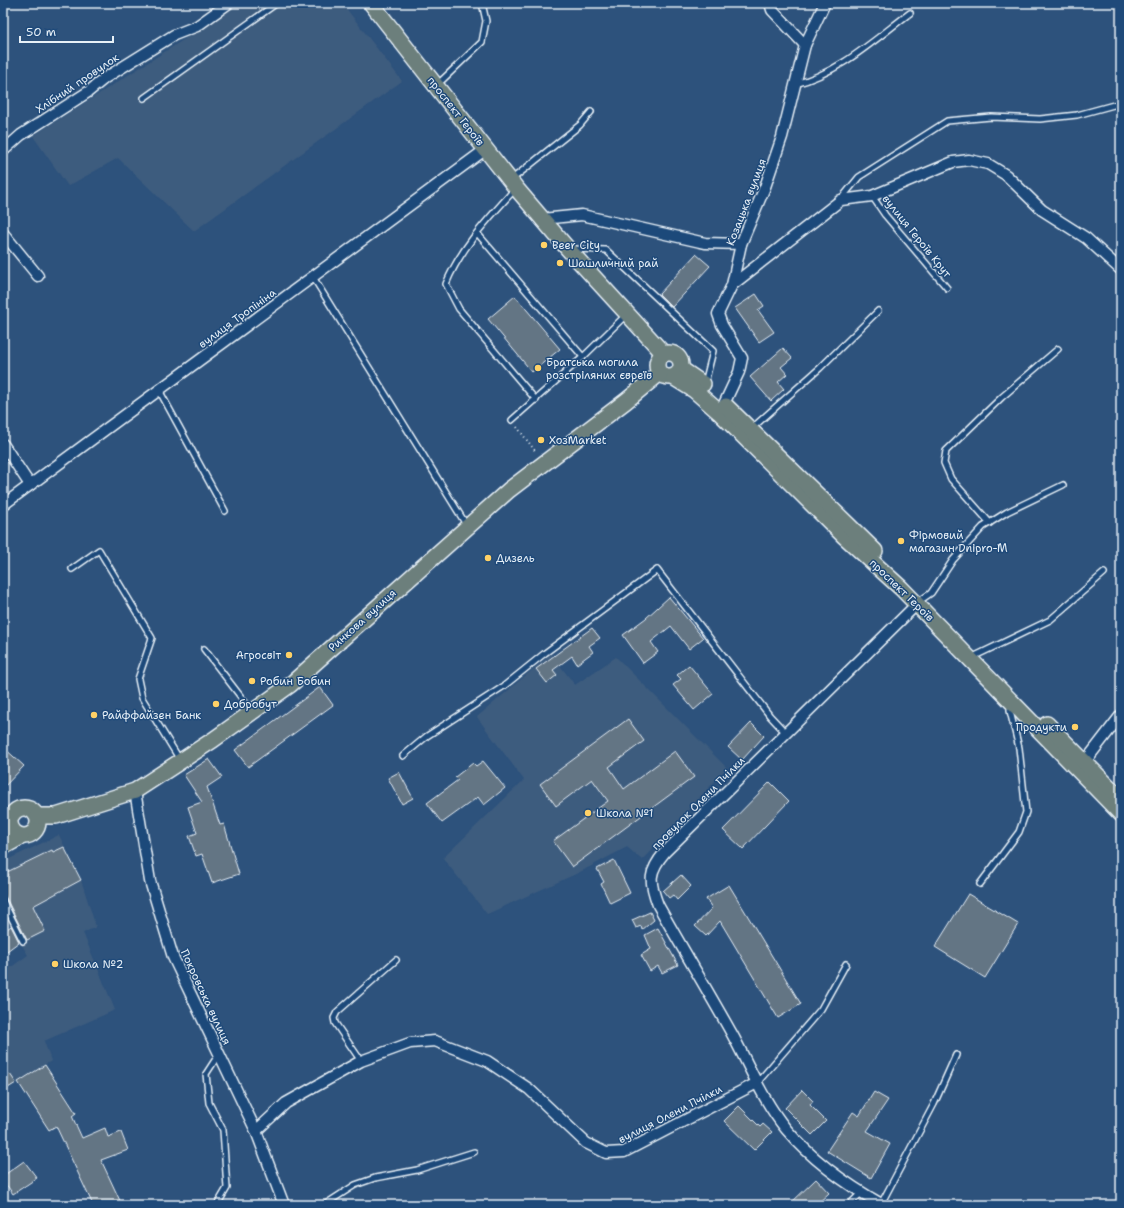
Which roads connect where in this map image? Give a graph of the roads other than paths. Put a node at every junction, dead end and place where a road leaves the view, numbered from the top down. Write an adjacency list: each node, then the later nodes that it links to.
1 (229, 3): 15 (street, Хлібний провулок)
2 (276, 3): 11 (lane)
3 (371, 3): 10 (main road, проспект Героїв)
4 (482, 3): 10 (lane)
5 (770, 3): 8 (street)
6 (825, 3): 8 (street, Козацька вулиця)
7 (910, 13): 9 (lane)
8 (805, 46): 9 (street, Козацька вулиця)
9 (795, 84): 22 (street, Козацька вулиця)
10 (436, 86): 14 (main road, проспект Героїв)
11 (144, 98)
12 (1121, 103): 18 (lane)
13 (591, 112): 16 (lane)
14 (486, 150): 16 (main road, проспект Героїв); 26 (street, вулиця Тропініна)
15 (3, 151)
16 (513, 184): 19 (main road, проспект Героїв); 21 (lane)
17 (872, 196): 18 (street); 24 (street); 28 (lane, вулиця Героїв Крут)
18 (841, 200): 27 (street)
19 (542, 219): 22 (street); 23 (main road, проспект Героїв)
20 (3, 233): 25 (street)
21 (478, 233): 33 (lane); 37 (lane)
22 (741, 244): 27 (street, Козацька вулиця)
23 (568, 249): 30 (main road, проспект Героїв); 35 (lane)
24 (1121, 270)
25 (38, 276)
26 (314, 277): 36 (street, вулиця Тропініна); 47 (lane)
27 (732, 285): 38 (street, Козацька вулиця)
28 (947, 288)
29 (878, 311): 40 (lane)
30 (627, 314): 32 (main road, проспект Героїв); 33 (lane)
31 (1058, 349): 46 (lane)
32 (664, 354): 34 (main road); 34 (main road)
33 (583, 357): 37 (lane)
34 (671, 373): 35 (main road, проспект Героїв); 47 (main road, Ринкова вулиця); 50 (main road, проспект Героїв)
35 (704, 386): 38 (main road, проспект Героїв)
36 (159, 390): 42 (street, вулиця Тропініна); 45 (lane)
37 (536, 400): 39 (lane)
38 (724, 404): 40 (main road, проспект Героїв)
39 (512, 420)
40 (751, 429): 50 (main road, проспект Героїв)
41 (3, 444): 42 (street)
42 (30, 485): 44 (street, вулиця Тропініна)
43 (1063, 486): 46 (lane)
44 (3, 505)
45 (225, 510)
46 (990, 523): 50 (lane)
47 (467, 526): 54 (main road, Ринкова вулиця)
48 (72, 569): 58 (lane)
49 (1104, 573): 52 (lane)
50 (920, 601): 52 (main road, проспект Героїв); 53 (main road, проспект Героїв); 56 (street, провулок Олени Пчілки)
51 (204, 649): 54 (lane)
52 (977, 655): 59 (main road, проспект Героїв)
53 (1011, 698): 59 (main road, проспект Героїв); 68 (lane)
54 (252, 712): 58 (main road, Ринкова вулиця)
55 (1121, 715): 59 (street)
56 (786, 733): 57 (lane); 76 (street, провулок Олени Пчілки)
57 (403, 756)
58 (181, 761): 60 (main road, Ринкова вулиця)
59 (1082, 766): 61 (main road, проспект Героїв); 64 (main road, проспект Героїв)
60 (135, 791): 65 (main road, Ринкова вулиця); 73 (street, Покровська вулиця)
61 (1121, 799)
62 (3, 807): 63 (main road, Ринкова вулиця)
63 (20, 808): 65 (main road, Ринкова вулиця); 66 (main road)
64 (1121, 814)
65 (37, 816): 66 (main road)
66 (21, 837): 67 (main road)
67 (3, 847)
68 (980, 884)
69 (3, 901): 70 (lane)
70 (23, 941)
71 (396, 960): 75 (lane)
72 (846, 964): 76 (lane)
73 (219, 1054): 77 (street, Покровська вулиця); 80 (lane)
74 (956, 1055): 84 (lane)
75 (361, 1061): 76 (street, вулиця Олени Пчілки); 77 (street, вулиця Олени Пчілки)
76 (757, 1082): 79 (street)
77 (256, 1131): 81 (street, Покровська вулиця)
78 (474, 1152): 82 (lane)
79 (862, 1192): 83 (lane); 84 (street)
80 (217, 1205)
81 (284, 1205)
82 (324, 1205)
83 (849, 1205)
84 (882, 1205)

